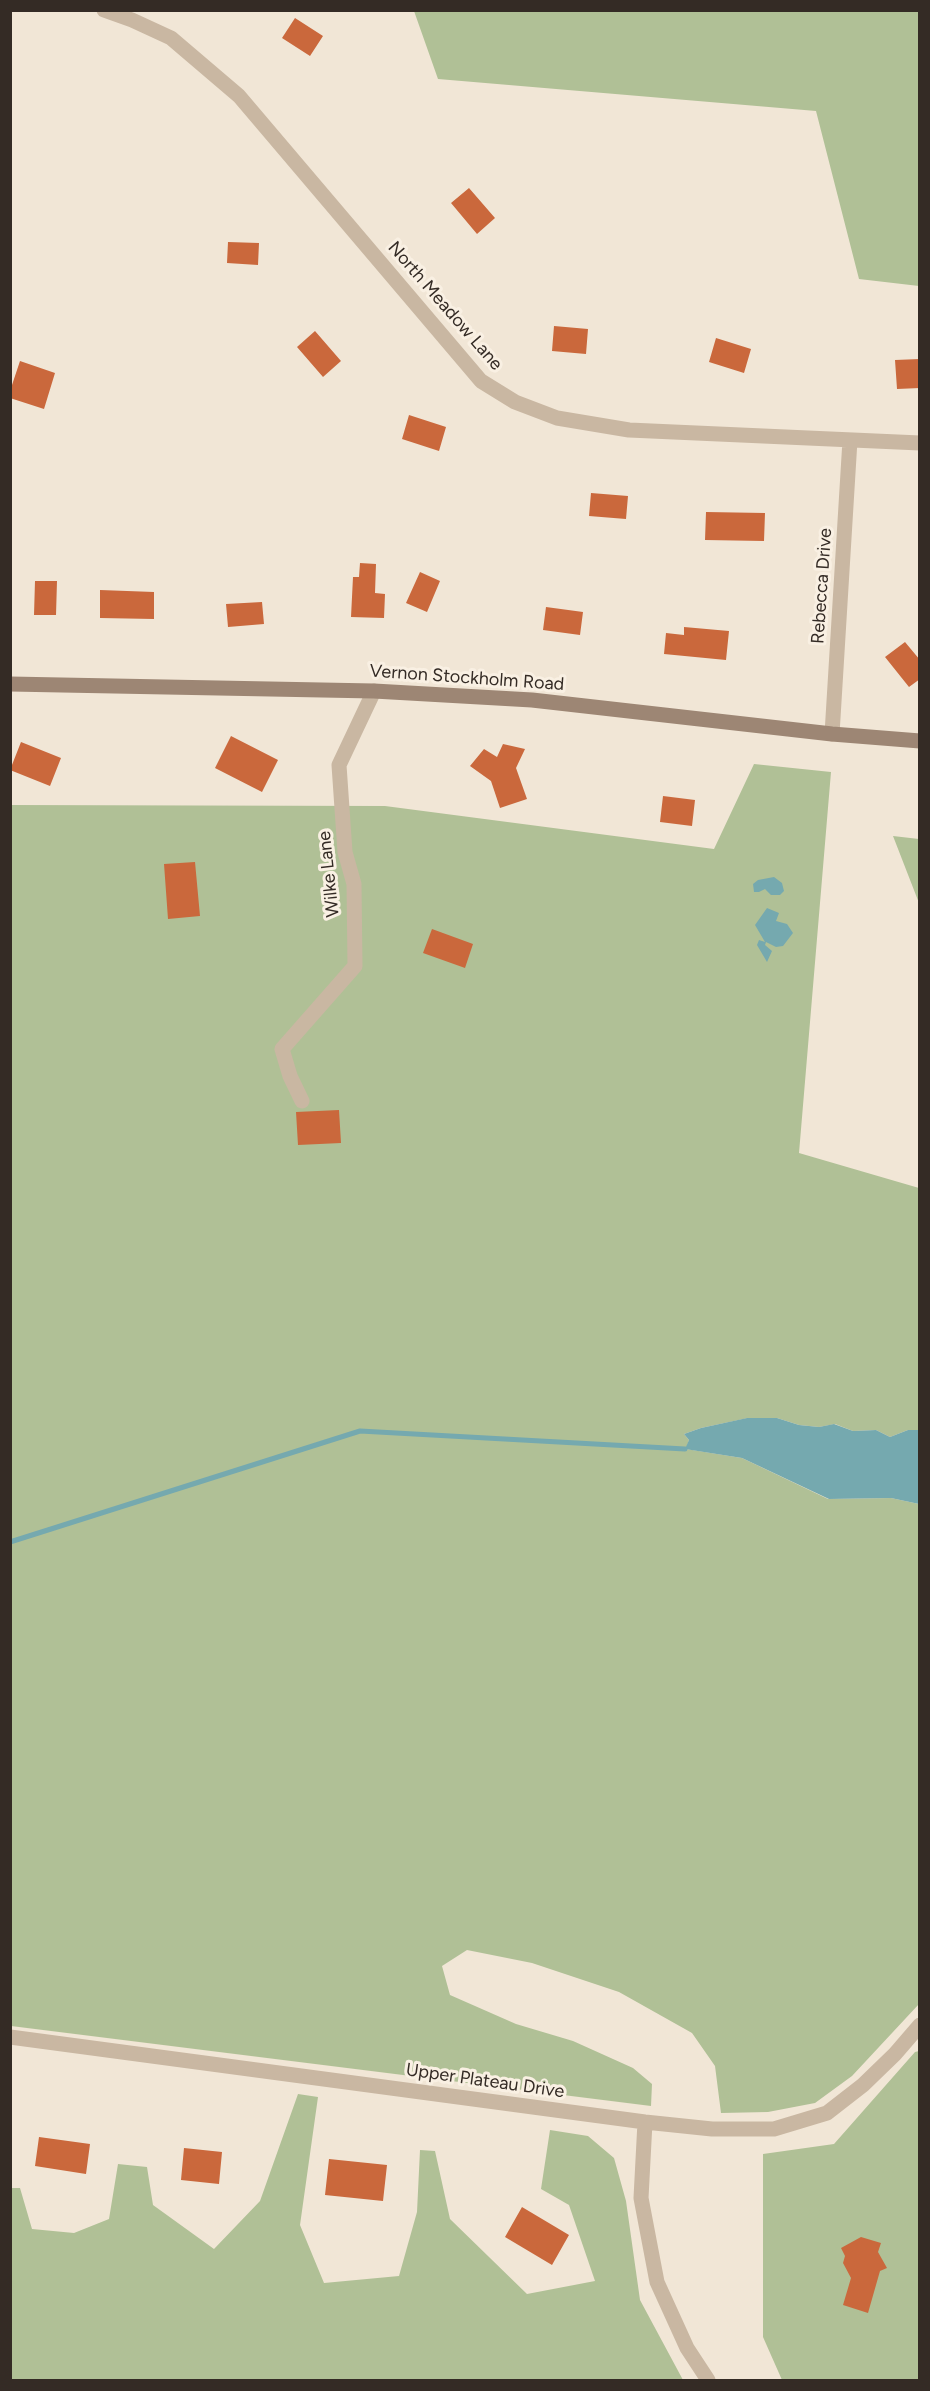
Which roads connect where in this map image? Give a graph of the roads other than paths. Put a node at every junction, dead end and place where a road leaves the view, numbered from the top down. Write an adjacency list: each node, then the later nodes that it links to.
1 (104, 10): 2 (street, North Meadow Lane)
2 (850, 440): 3 (street, North Meadow Lane); 6 (street, Rebecca Drive)
3 (920, 443)
4 (10, 684): 5 (main road, Vernon Stockholm Road)
5 (374, 691): 6 (main road, Vernon Stockholm Road); 8 (street, Wilke Lane)
6 (832, 734): 7 (main road, Vernon Stockholm Road)
7 (920, 741)
8 (302, 1101)
9 (920, 2025): 11 (street, Upper Plateau Drive)
10 (10, 2037): 11 (street, Upper Plateau Drive)
11 (645, 2122): 12 (street)
12 (708, 2380)

